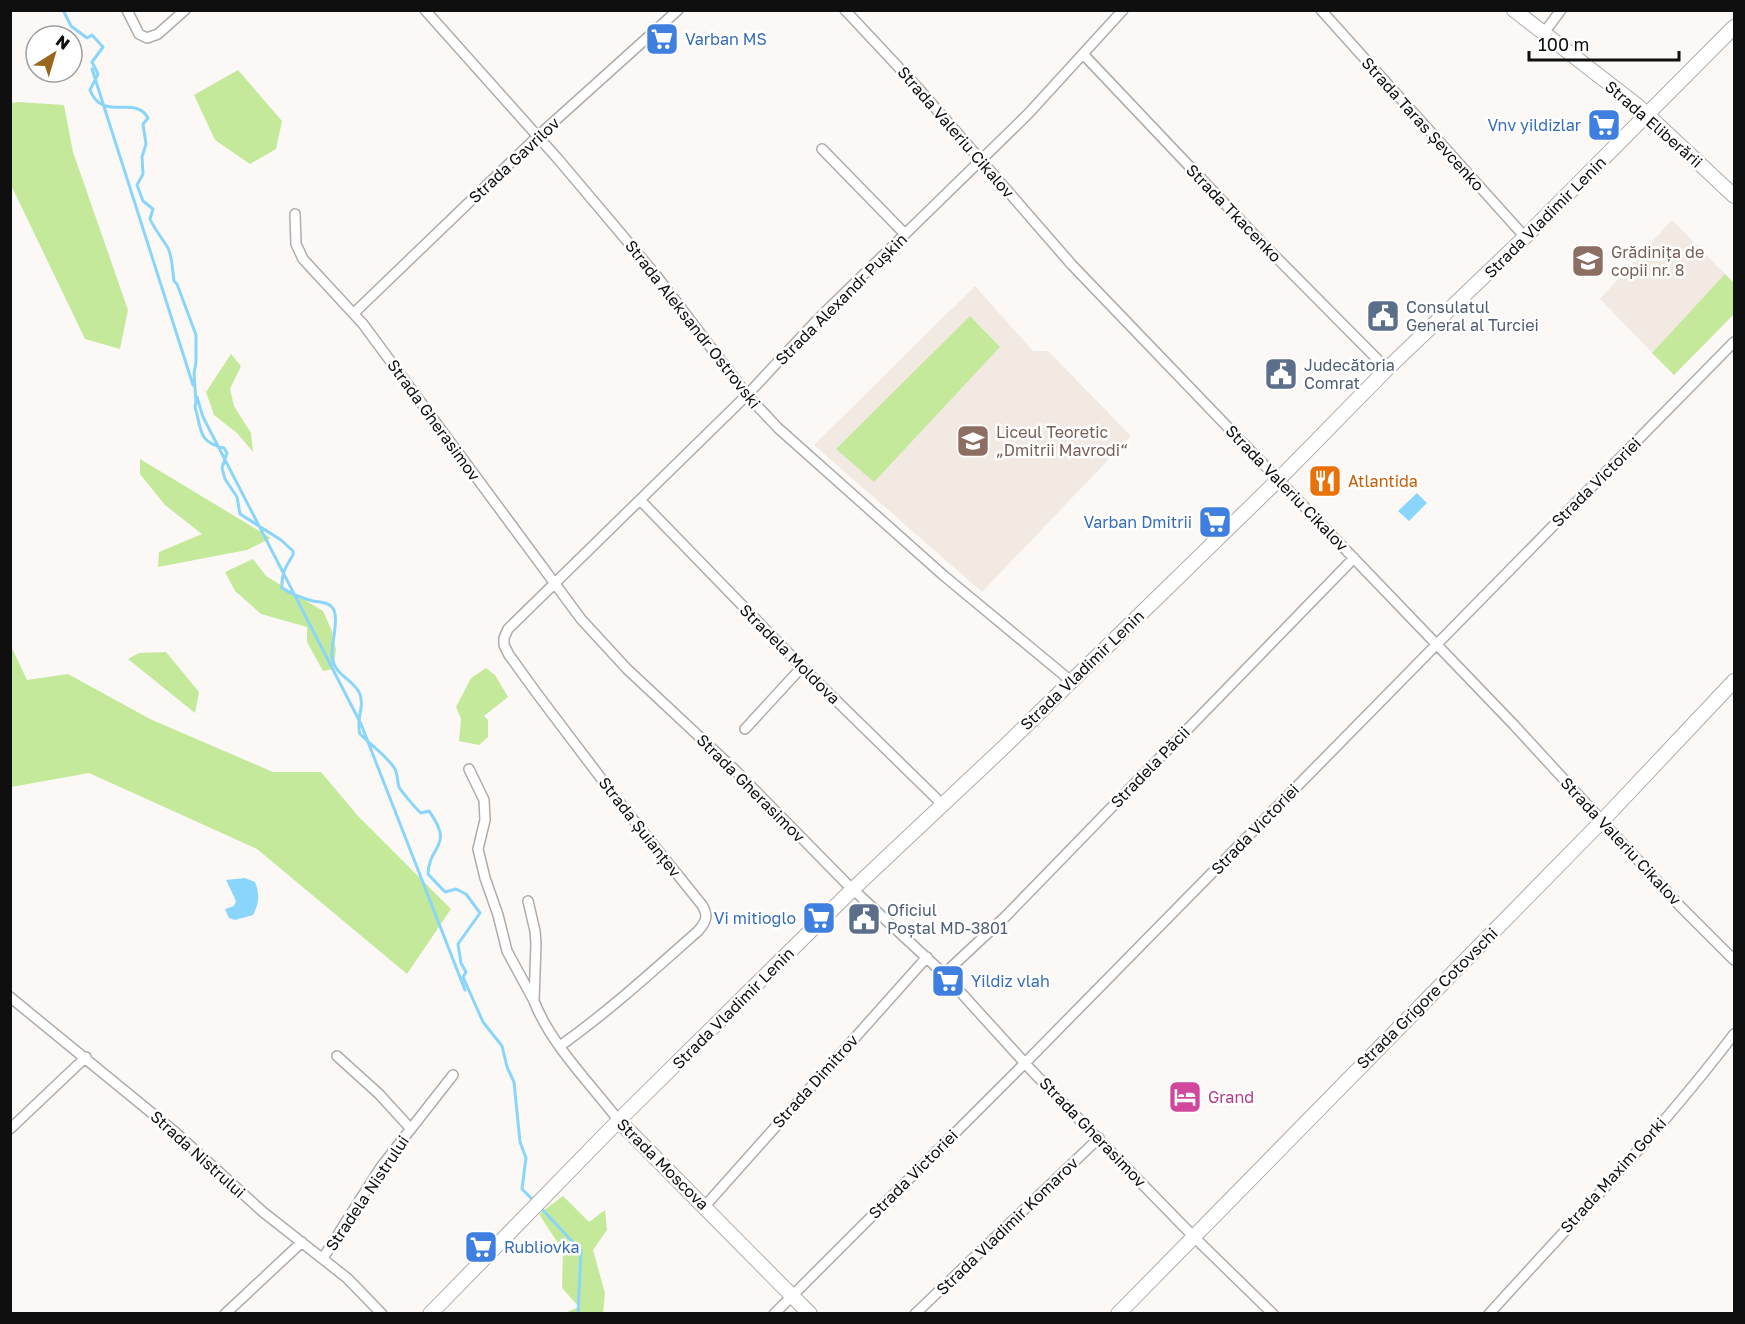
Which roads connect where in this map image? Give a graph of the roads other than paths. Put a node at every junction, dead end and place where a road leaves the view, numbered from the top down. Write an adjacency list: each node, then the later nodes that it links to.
1 (128, 10): 2 (street)
2 (185, 10)
3 (678, 10): 14 (street, Strada Gavrilov)
4 (844, 10): 16 (street, Strada Valeriu Cikalov)
5 (1123, 10): 12 (street, Strada Alexandr Pușkin)
6 (1321, 10): 20 (street, Strada Taras Șevcenko)
7 (1514, 10): 11 (main road, Strada Eliberării)
8 (1561, 10): 11 (street)
9 (429, 12): 14 (street, Strada Aleksandr Ostrovski)
10 (1734, 27): 13 (main road, Strada Vladimir Lenin)
11 (1543, 34): 13 (main road, Strada Eliberării)
12 (1083, 54): 16 (street, Strada Alexandr Pușkin); 23 (street, Strada Tkacenko)
13 (1647, 115): 17 (main road, Strada Eliberării); 20 (main road, Strada Vladimir Lenin)
14 (538, 136): 21 (street, Strada Gavrilov); 24 (street, Strada Aleksandr Ostrovski)
15 (822, 149): 19 (street)
16 (981, 161): 19 (street, Strada Alexandr Pușkin); 25 (street, Strada Valeriu Cikalov)
17 (1734, 196)
18 (295, 213): 21 (street, Strada Gherasimov)
19 (905, 234): 24 (street, Strada Alexandr Pușkin)
20 (1525, 237): 23 (main road, Strada Vladimir Lenin)
21 (354, 313): 28 (street, Strada Gherasimov)
22 (1734, 342): 29 (street, Strada Victoriei)
23 (1387, 369): 25 (main road, Strada Vladimir Lenin)
24 (747, 395): 26 (street, Strada Alexandr Pușkin); 31 (street, Strada Aleksandr Ostrovski)
25 (1278, 480): 27 (street, Strada Valeriu Cikalov); 31 (main road, Strada Vladimir Lenin)
26 (640, 500): 28 (street, Strada Alexandr Pușkin); 30 (street, Stradela Moldova)
27 (1354, 558): 29 (street, Strada Valeriu Cikalov); 41 (street, Stradela Păcii)
28 (555, 584): 37 (street, Strada Gherasimov); 45 (street, Strada Șuianțev)
29 (1436, 645): 36 (street, Strada Valeriu Cikalov); 48 (street, Strada Victoriei)
30 (802, 667): 33 (street); 35 (street, Stradela Moldova)
31 (1071, 681): 35 (main road, Strada Vladimir Lenin)
32 (1734, 681): 36 (main road, Strada Grigore Cotovschi)
33 (745, 729)
34 (470, 769): 42 (street, Strada Moscova)
35 (943, 805): 37 (main road, Strada Vladimir Lenin)
36 (1602, 821): 40 (street, Strada Valeriu Cikalov); 55 (main road, Strada Grigore Cotovschi)
37 (853, 889): 39 (street, Strada Gherasimov); 50 (main road, Strada Vladimir Lenin)
38 (528, 901): 42 (street, Strada Moscova)
39 (927, 957): 41 (street, Strada Gherasimov); 54 (street, Strada Dimitrov)
40 (1734, 960)
41 (944, 974): 48 (street, Strada Gherasimov)
42 (534, 1001): 45 (street, Strada Moscova)
43 (12, 1002): 47 (street, Strada Nistrului)
44 (1734, 1034): 67 (street, Strada Maxim Gorki)
45 (560, 1046): 50 (street, Strada Moscova)
46 (337, 1056): 52 (street, Stradela Nistrului)
47 (86, 1057): 51 (street); 56 (street, Strada Nistrului)
48 (1025, 1063): 53 (street, Strada Gherasimov); 58 (street, Strada Victoriei)
49 (453, 1075): 52 (street, Stradela Nistrului)
50 (619, 1121): 54 (main road, Strada Moscova); 61 (main road, Strada Vladimir Lenin)
51 (10, 1129)
52 (411, 1129): 57 (street, Stradela Nistrului)
53 (1099, 1138): 55 (street, Strada Gherasimov); 64 (street, Strada Vladimir Komarov)
54 (705, 1206): 58 (main road, Strada Moscova)
55 (1193, 1236): 65 (main road, Strada Grigore Cotovschi); 66 (street, Strada Gherasimov)
56 (302, 1242): 57 (street, Strada Nistrului); 59 (street, Stradela Nistrului)
57 (323, 1258): 60 (street, Strada Nistrului)
58 (792, 1296): 62 (street, Strada Victoriei); 63 (main road, Strada Moscova)
59 (225, 1314)
60 (382, 1314)
61 (430, 1314)
62 (774, 1314)
63 (810, 1314)
64 (915, 1314)
65 (1118, 1314)
66 (1273, 1314)
67 (1489, 1314)

